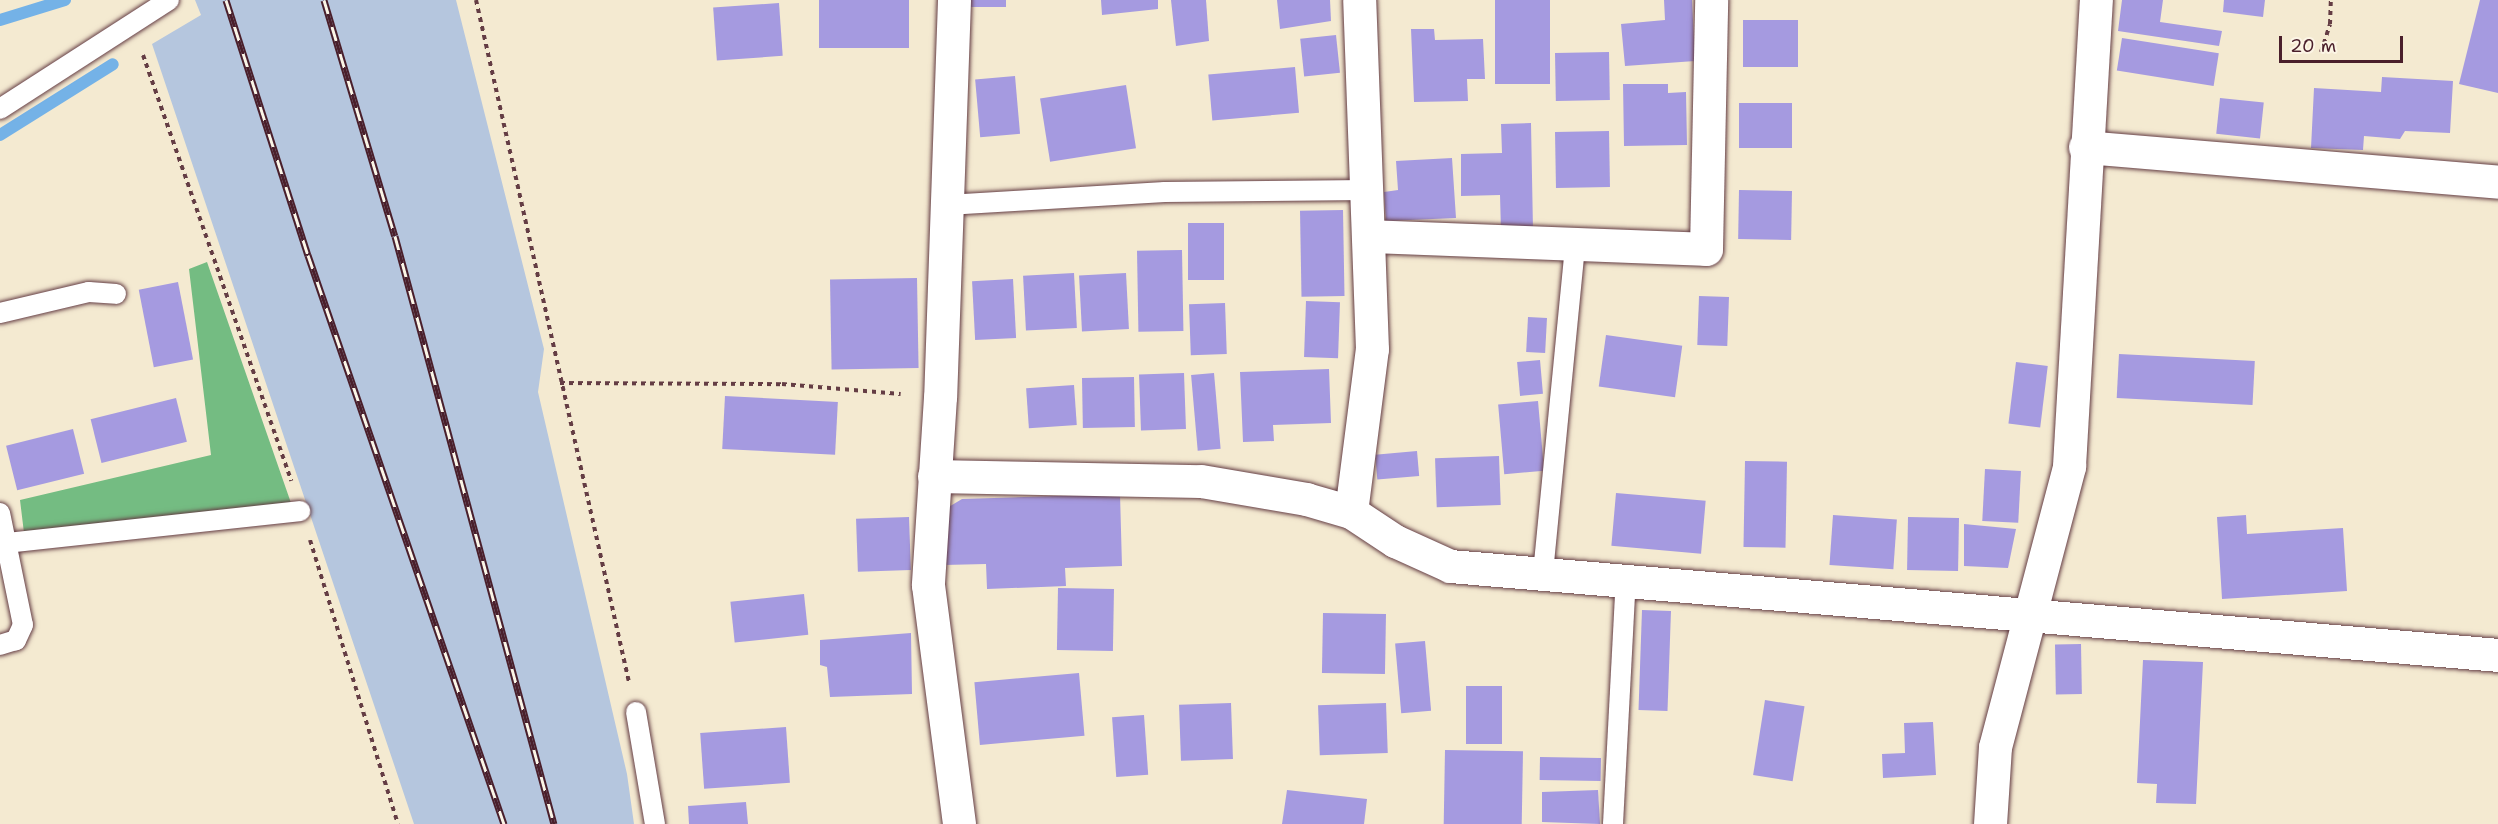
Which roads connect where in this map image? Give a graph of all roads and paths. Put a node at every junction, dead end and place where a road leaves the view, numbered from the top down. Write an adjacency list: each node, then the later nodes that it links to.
1 (169, 0): 8 (lane)
2 (476, 0): 19 (path)
3 (954, 0): 14 (street)
4 (1359, 0): 13 (street)
5 (1711, 0): 16 (street)
6 (2096, 0): 11 (street)
7 (2331, 0): 9 (path)
8 (132, 23): 10 (lane); 22 (path)
9 (2321, 52)
10 (0, 109)
11 (2085, 147): 12 (street); 28 (street)
12 (2498, 182)
13 (1367, 190): 14 (lane); 15 (street)
14 (947, 205): 20 (street)
15 (1369, 236): 16 (street); 23 (street)
16 (1575, 244): 26 (lane)
17 (116, 294): 18 (lane)
18 (0, 313)
19 (560, 383): 20 (path); 31 (path)
20 (940, 397): 21 (street)
21 (934, 476): 23 (street); 34 (street)
22 (300, 511): 25 (lane); 32 (path)
23 (1351, 512): 26 (street)
24 (0, 513): 25 (lane)
25 (6, 543): 29 (lane)
26 (1543, 573): 27 (street)
27 (1626, 580): 28 (street); 35 (lane)
28 (2026, 617): 30 (street); 36 (street)
29 (0, 645)
30 (2498, 655)
31 (636, 712): 33 (lane)
32 (398, 824)
33 (656, 824)
34 (959, 824)
35 (1613, 824)
36 (1990, 824)

